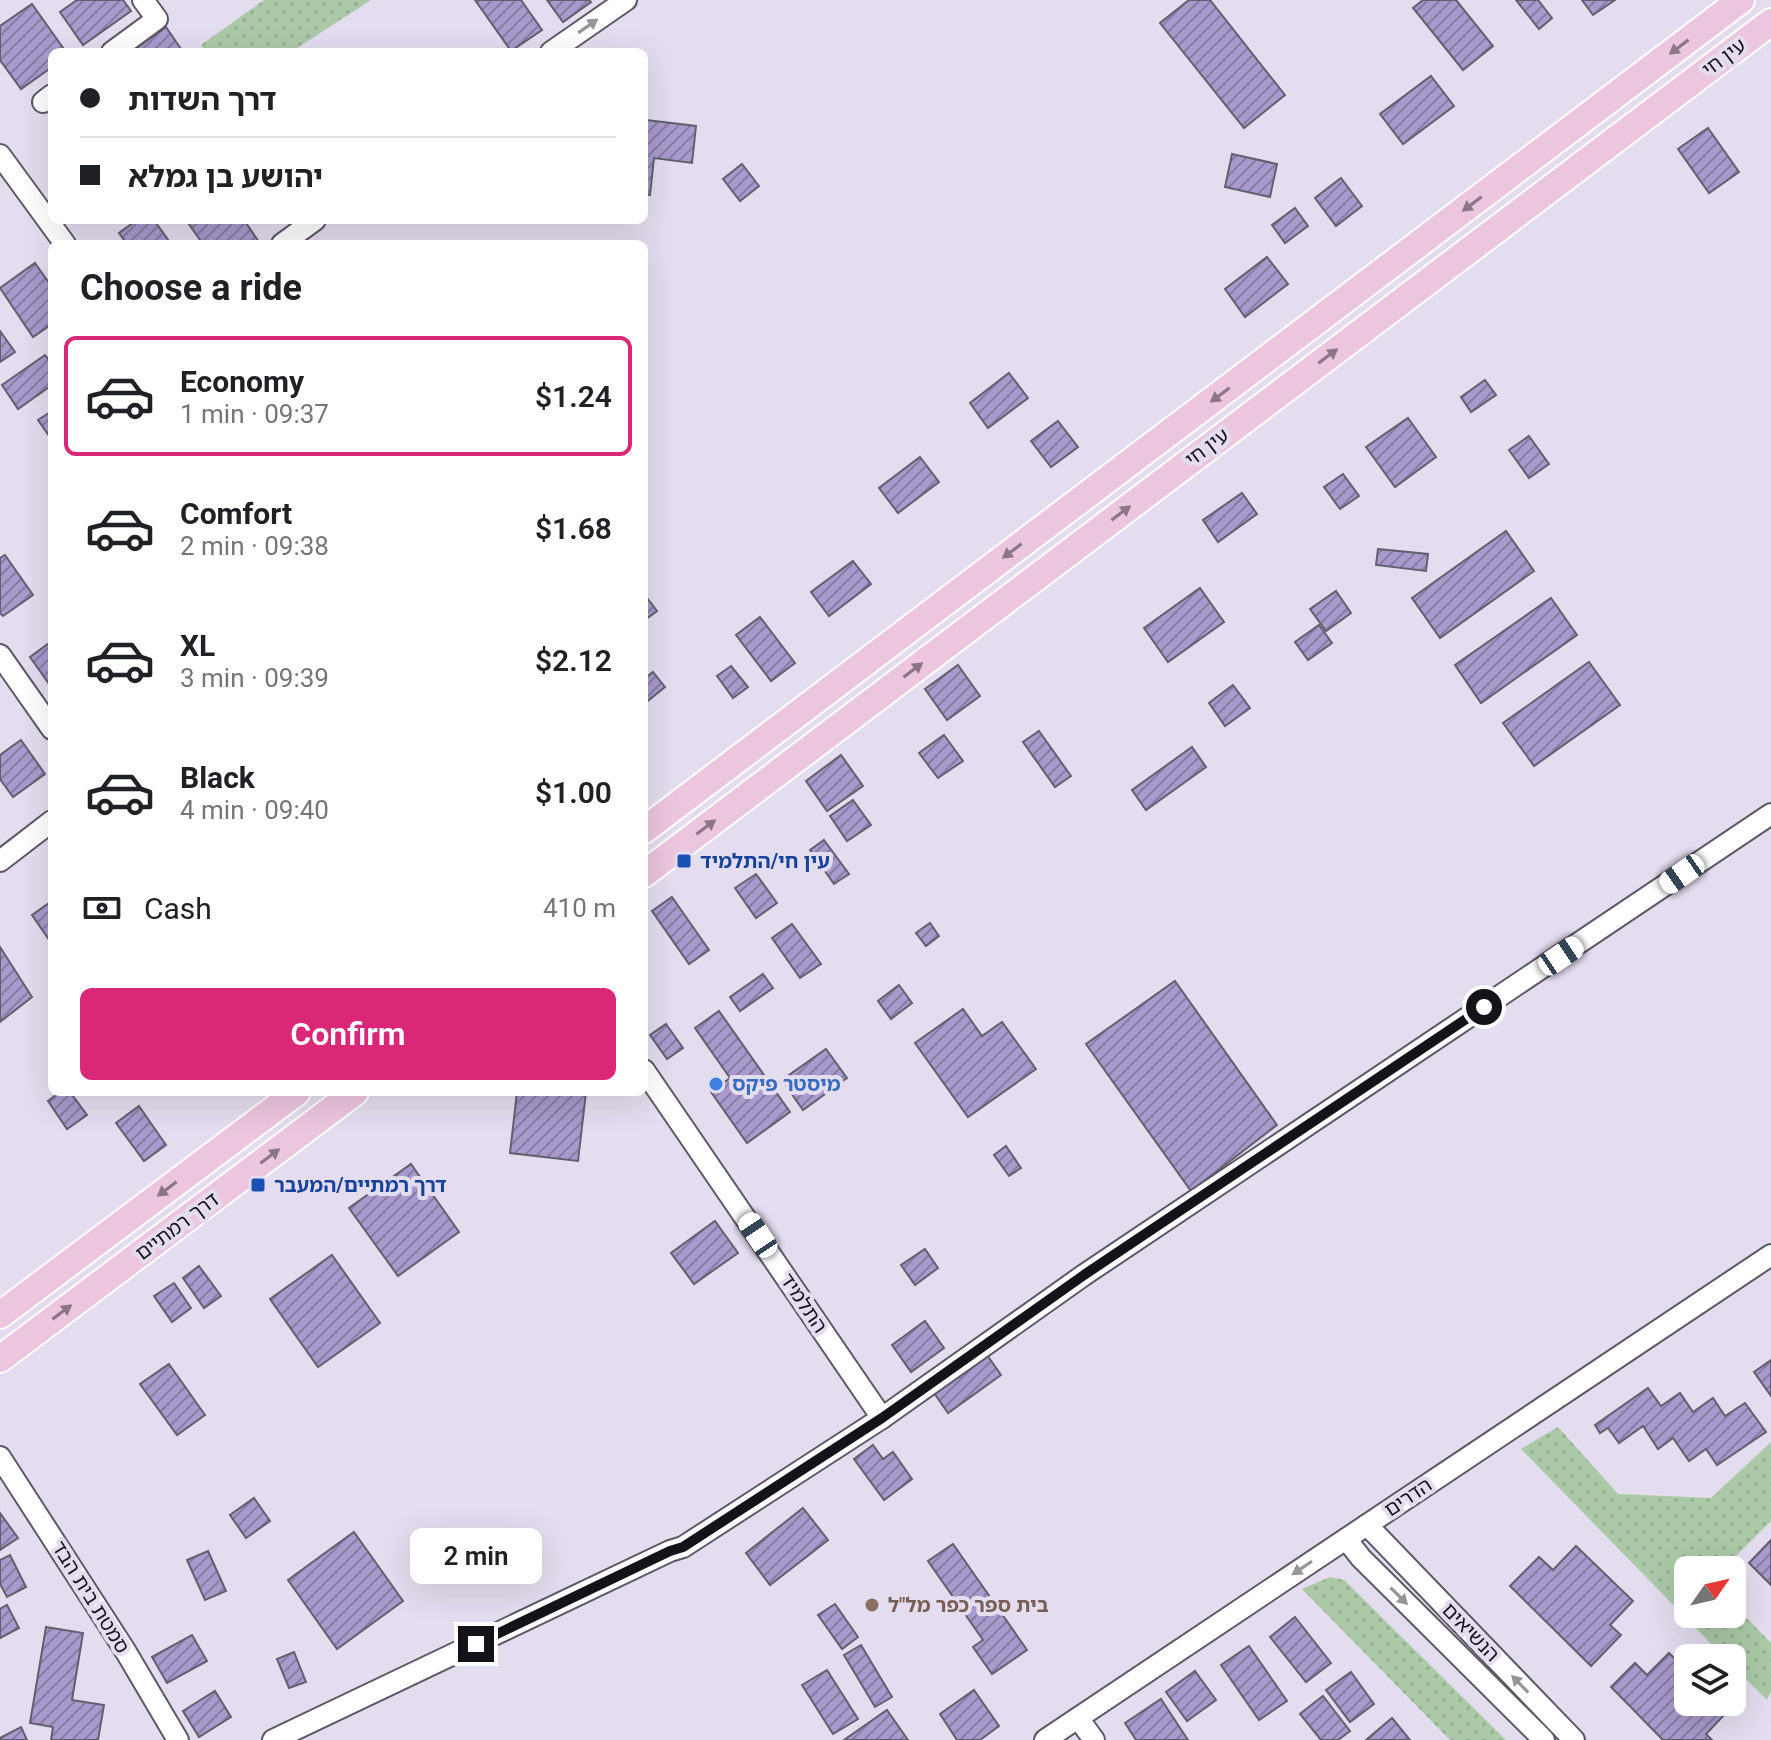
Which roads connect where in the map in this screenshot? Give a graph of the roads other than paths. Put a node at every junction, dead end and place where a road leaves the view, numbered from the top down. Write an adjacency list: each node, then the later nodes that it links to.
1 (143, 0): 5 (street)
2 (626, 0): 6 (street, one-way to 2)
3 (1741, 0): 15 (main road, עין חי, one-way to 15)
4 (1771, 22): 17 (main road, עין חי, one-way to 4)
5 (117, 48)
6 (557, 48)
7 (0, 155): 8 (street)
8 (48, 221)
9 (310, 224): 10 (street)
10 (288, 240)
11 (0, 655): 12 (street)
12 (48, 723)
13 (1771, 814): 24 (street)
14 (48, 824): 16 (street)
15 (648, 827)
16 (0, 861)
17 (648, 871)
18 (648, 1076): 24 (street, התלמיד)
19 (292, 1096): 22 (main road, דרך רמתיים, one-way to 22)
20 (350, 1096): 23 (main road, דרך רמתיים, one-way to 20)
21 (1771, 1255): 26 (street, הדרים)
22 (0, 1315)
23 (0, 1359)
24 (882, 1418): 30 (street)
25 (0, 1457): 29 (street, סמטת בית הבד)
26 (1367, 1525): 27 (street, הדרים); 34 (street, הנשיאים, one-way to 26)
27 (1346, 1539): 28 (street, הדרים, one-way to 28); 33 (street, הנשיאים, one-way to 33)
28 (1078, 1718): 31 (street, הדרים); 32 (street)
29 (178, 1740)
30 (273, 1740)
31 (1045, 1740)
32 (1094, 1740)
33 (1544, 1740)
34 (1574, 1740)

